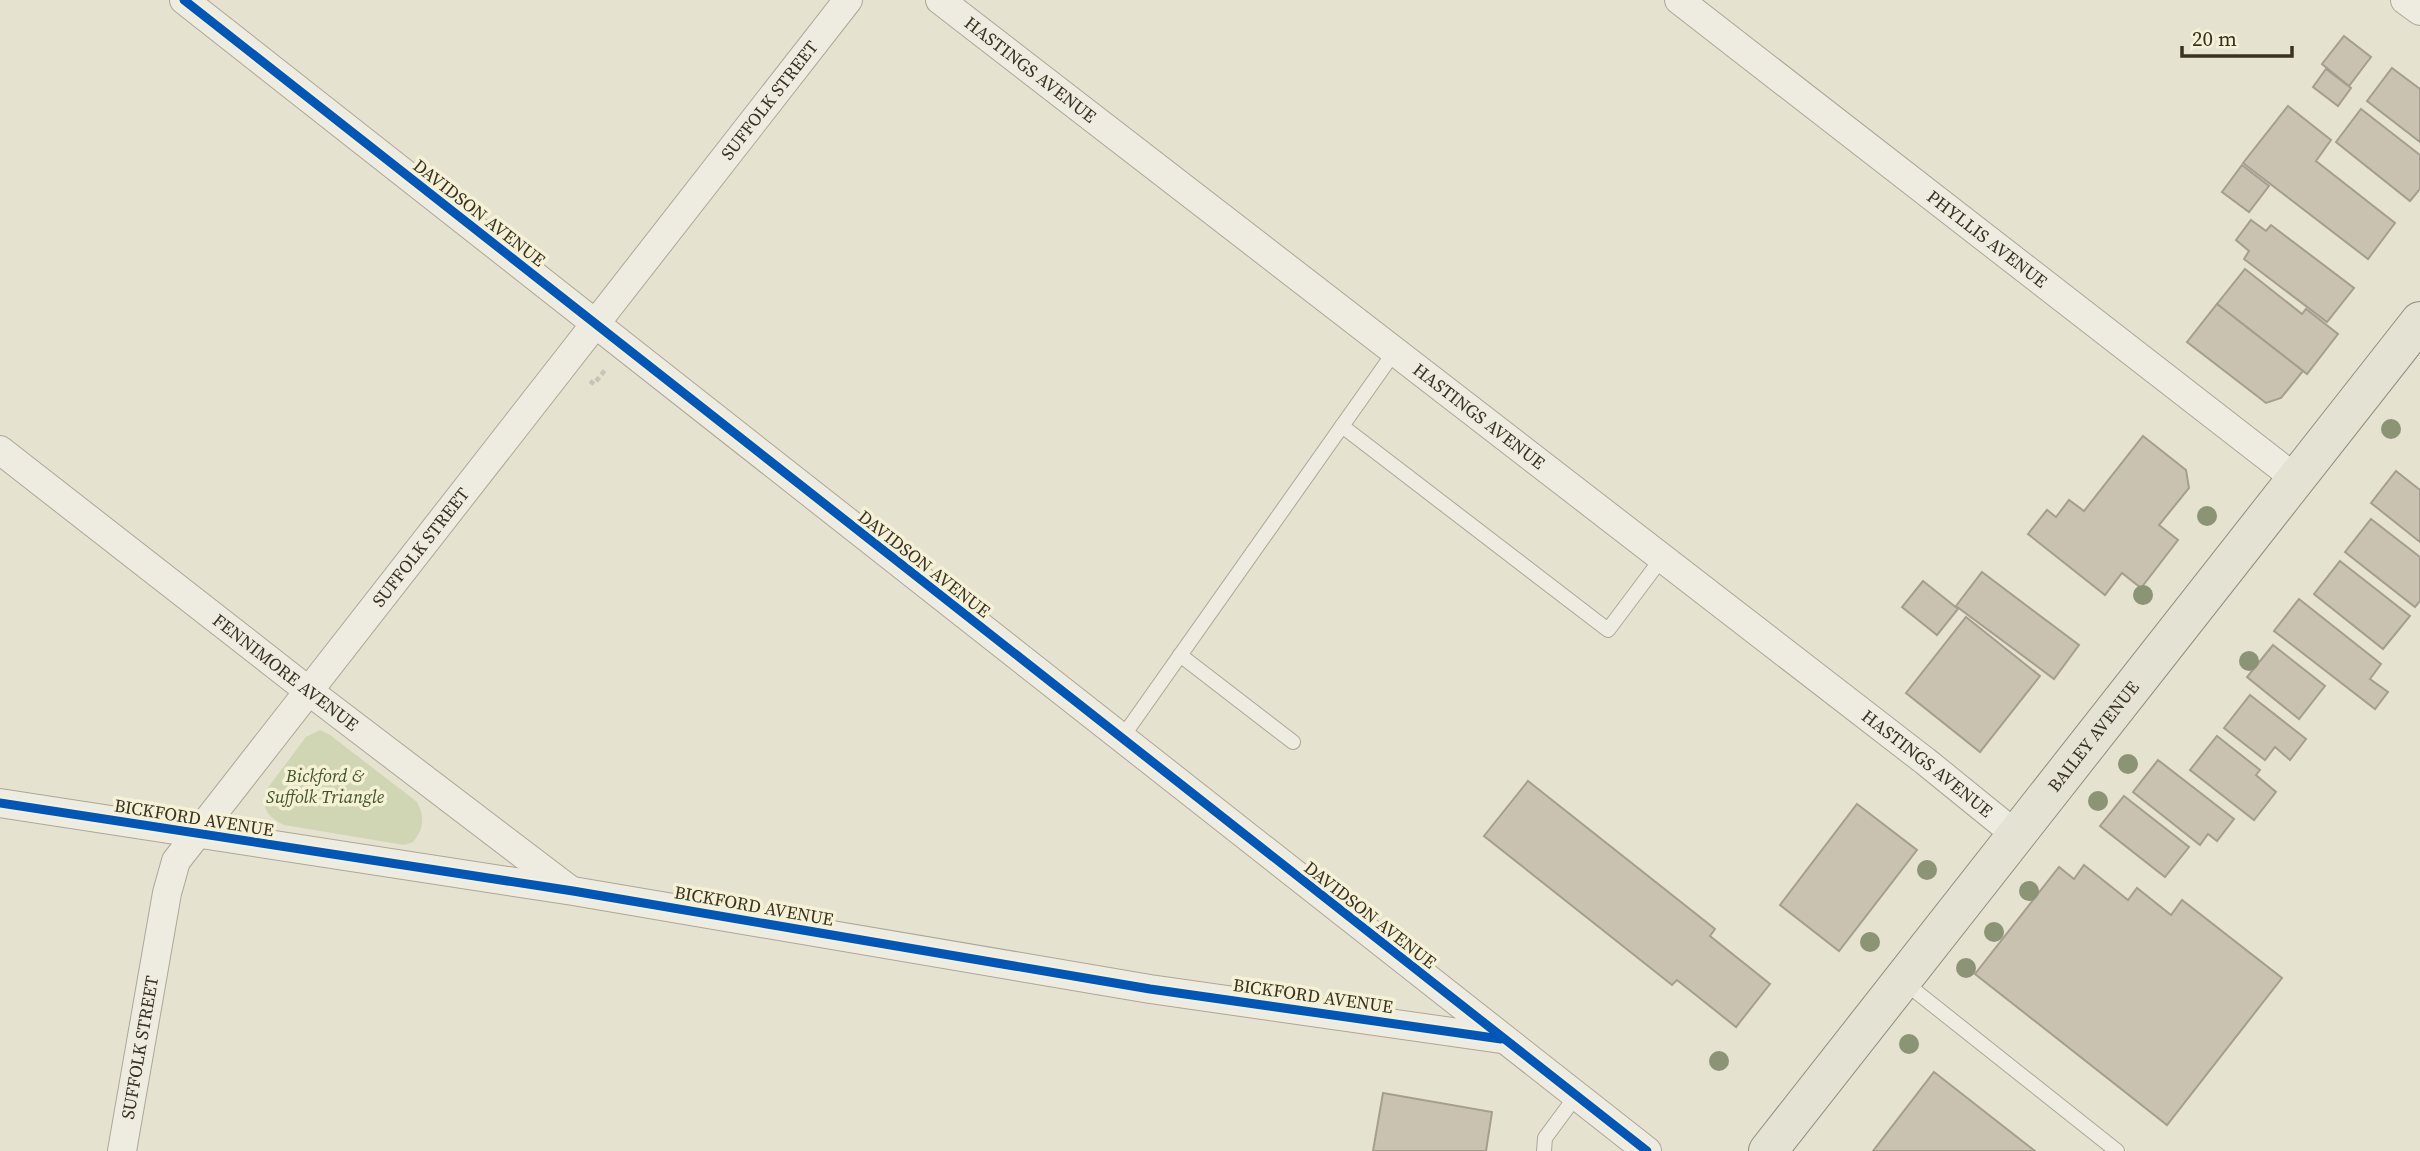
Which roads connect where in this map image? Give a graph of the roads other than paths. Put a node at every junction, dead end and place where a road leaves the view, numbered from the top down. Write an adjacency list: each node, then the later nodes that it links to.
1 (184, 0): 8 (street, DAVIDSON AVENUE)
2 (848, 0): 8 (street, SUFFOLK STREET)
3 (940, 0): 9 (street, HASTINGS AVENUE)
4 (1679, 0): 12 (street, PHYLLIS AVENUE)
5 (2405, 0): 6 (street)
6 (2420, 11)
7 (2420, 321): 12 (main road, BAILEY AVENUE)
8 (595, 325): 15 (street, SUFFOLK STREET); 16 (street, DAVIDSON AVENUE)
9 (1395, 352): 10 (lane); 13 (street, HASTINGS AVENUE)
10 (1342, 426): 13 (lane); 14 (lane)
11 (0, 450): 15 (street, FENNIMORE AVENUE)
12 (2296, 480): 19 (main road, BAILEY AVENUE)
13 (1662, 558): 19 (street, HASTINGS AVENUE)
14 (1180, 655): 16 (lane); 17 (lane)
15 (310, 692): 20 (street, SUFFOLK STREET); 21 (street, FENNIMORE AVENUE)
16 (1121, 739): 23 (street, DAVIDSON AVENUE)
17 (1293, 742)
18 (0, 803): 20 (street, BICKFORD AVENUE)
19 (2015, 834): 22 (main road, BAILEY AVENUE)
20 (196, 835): 21 (street, BICKFORD AVENUE); 25 (street, SUFFOLK STREET)
21 (573, 891): 23 (street, BICKFORD AVENUE)
22 (1901, 980): 28 (main road, BAILEY AVENUE); 29 (lane)
23 (1502, 1039): 24 (street, DAVIDSON AVENUE)
24 (1576, 1096): 26 (lane); 27 (street, DAVIDSON AVENUE)
25 (122, 1151)
26 (1544, 1151)
27 (1647, 1151)
28 (1768, 1151)
29 (2117, 1151)

